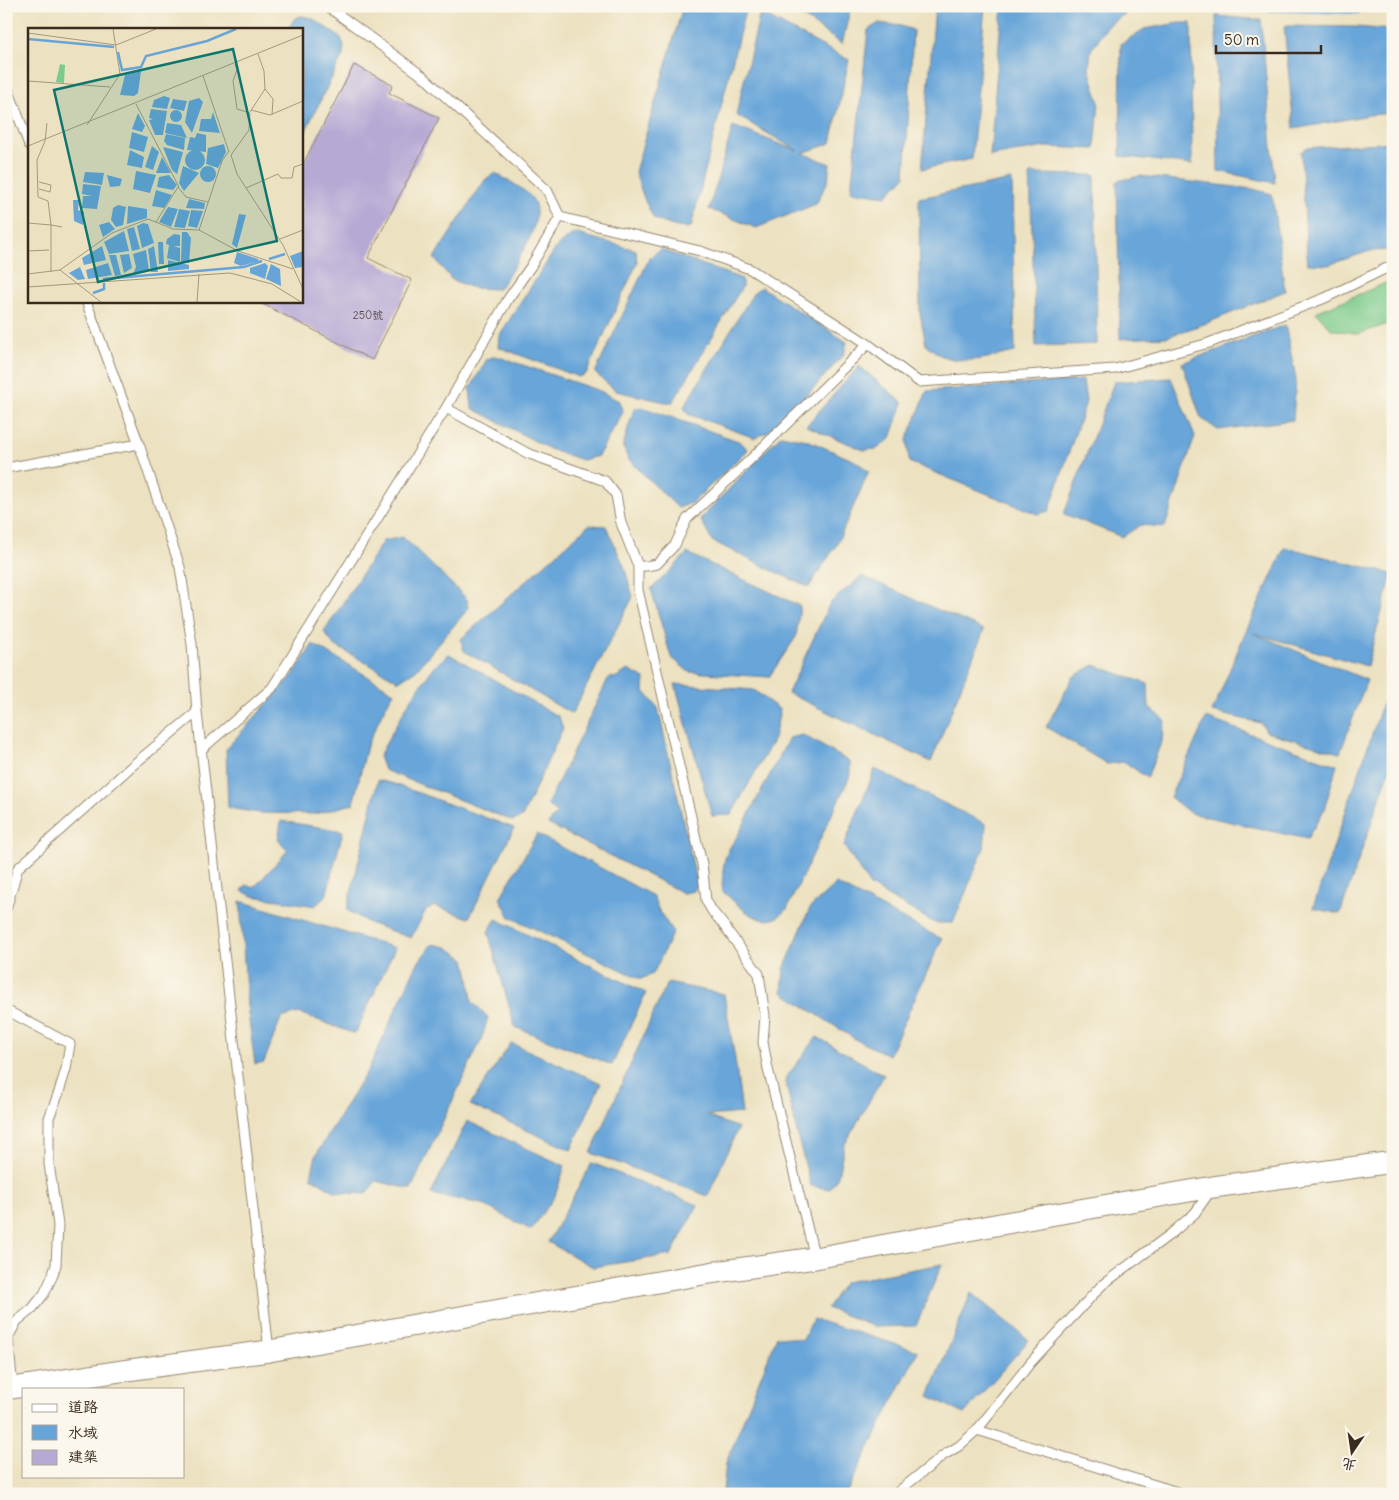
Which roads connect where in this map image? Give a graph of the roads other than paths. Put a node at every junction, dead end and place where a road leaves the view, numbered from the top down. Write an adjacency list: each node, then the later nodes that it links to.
1 (326, 6): 4 (lane)
2 (6, 83): 3 (lane)
3 (28, 141)
4 (560, 217): 7 (lane); 8 (lane)
5 (1393, 265): 7 (lane)
6 (86, 302): 9 (lane)
7 (868, 344): 11 (lane)
8 (446, 408): 11 (lane); 13 (lane)
9 (139, 444): 10 (lane); 12 (lane)
10 (6, 468)
11 (638, 566): 18 (lane)
12 (197, 712): 13 (lane); 14 (lane)
13 (202, 749): 19 (lane)
14 (6, 909)
15 (6, 1010): 20 (lane)
16 (1393, 1162): 17 (street)
17 (1213, 1188): 18 (street); 21 (lane)
18 (815, 1258): 19 (street)
19 (269, 1351): 20 (street)
20 (10, 1388)
21 (977, 1430): 22 (lane); 23 (lane)
22 (895, 1494)
23 (1184, 1494)

